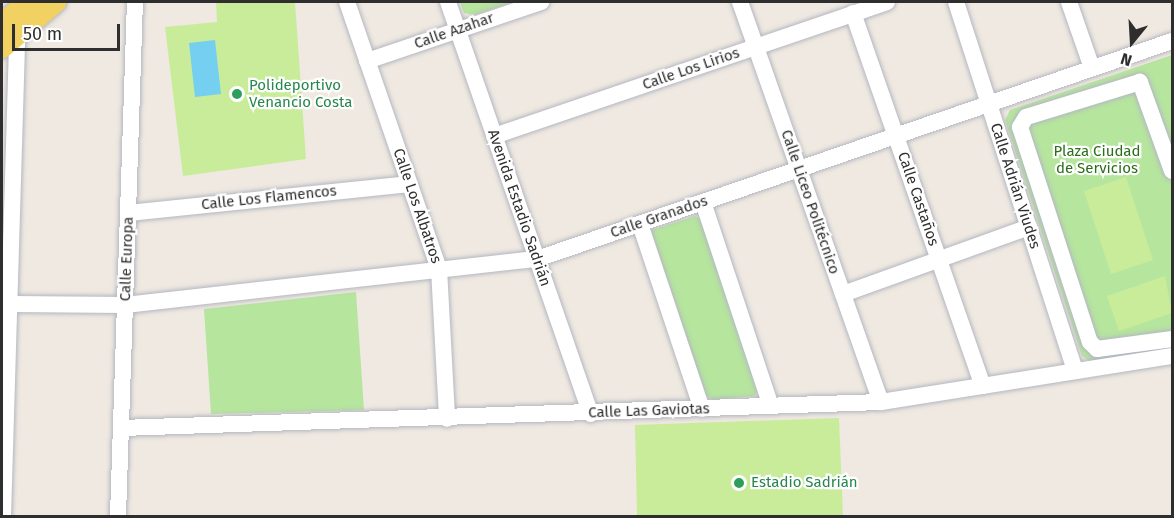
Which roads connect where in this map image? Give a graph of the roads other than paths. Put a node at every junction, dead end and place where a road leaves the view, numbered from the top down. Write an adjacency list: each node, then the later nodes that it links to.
1 (28, 2): 13 (main road)
2 (56, 2): 13 (main road)
3 (135, 2): 25 (street, Calle Europa)
4 (347, 2): 16 (street, Calle Los Albatros)
5 (447, 2): 12 (street, Avenida Estadio Sadrián)
6 (541, 2): 12 (street, Calle Azahar)
7 (740, 2): 15 (street, Calle Liceo Politécnico)
8 (887, 2): 11 (street, Calle Los Lirios)
9 (956, 2): 18 (street, Calle Adrián Viudes)
10 (1069, 2): 17 (street)
11 (853, 13): 15 (street, Calle Los Lirios); 19 (street, Calle Castaños)
12 (457, 30): 16 (street, Calle Azahar); 20 (street, Avenida Estadio Sadrián)
13 (7, 35): 32 (street)
14 (1173, 41): 17 (street, Calle Granados)
15 (756, 46): 20 (street, Calle Los Lirios); 21 (street, Calle Liceo Politécnico)
16 (367, 61): 23 (street, Calle Los Albatros)
17 (1092, 68): 18 (street, Calle Granados)
18 (989, 104): 19 (street, Calle Granados); 27 (street, Calle Adrián Viudes)
19 (896, 135): 21 (street, Calle Granados); 29 (street, Calle Castaños)
20 (494, 136): 28 (street, Avenida Estadio Sadrián)
21 (799, 168): 24 (street, Calle Granados); 31 (street, Calle Liceo Politécnico)
22 (1173, 171): 34 (street)
23 (410, 184): 25 (street, Calle Los Flamencos); 30 (street, Calle Los Albatros)
24 (703, 202): 26 (street, Calle Granados); 39 (street)
25 (129, 213): 33 (street, Calle Europa)
26 (640, 224): 28 (street, Calle Granados); 40 (street)
27 (1029, 227): 29 (street); 36 (street, Calle Adrián Viudes)
28 (537, 260): 30 (street, Calle Granados); 41 (street, Avenida Estadio Sadrián)
29 (939, 260): 31 (street); 37 (street, Calle Castaños)
30 (439, 269): 33 (street, Calle Granados); 42 (street, Calle Los Albatros)
31 (843, 294): 38 (street, Calle Liceo Politécnico)
32 (12, 304): 33 (street, Calle Granados); 44 (street)
33 (125, 306): 43 (street, Calle Europa)
34 (1173, 339)
35 (1173, 356): 36 (street, Calle Las Gaviotas)
36 (1075, 370): 37 (street, Calle Las Gaviotas)
37 (983, 386): 38 (street, Calle Las Gaviotas)
38 (881, 402): 39 (street, Calle Las Gaviotas)
39 (771, 406): 40 (street, Calle Las Gaviotas)
40 (702, 409): 41 (street, Calle Las Gaviotas)
41 (591, 414): 42 (street, Calle Las Gaviotas)
42 (447, 418): 43 (street, Calle Las Gaviotas)
43 (121, 428): 45 (street, Calle Europa)
44 (3, 516)
45 (118, 516)

